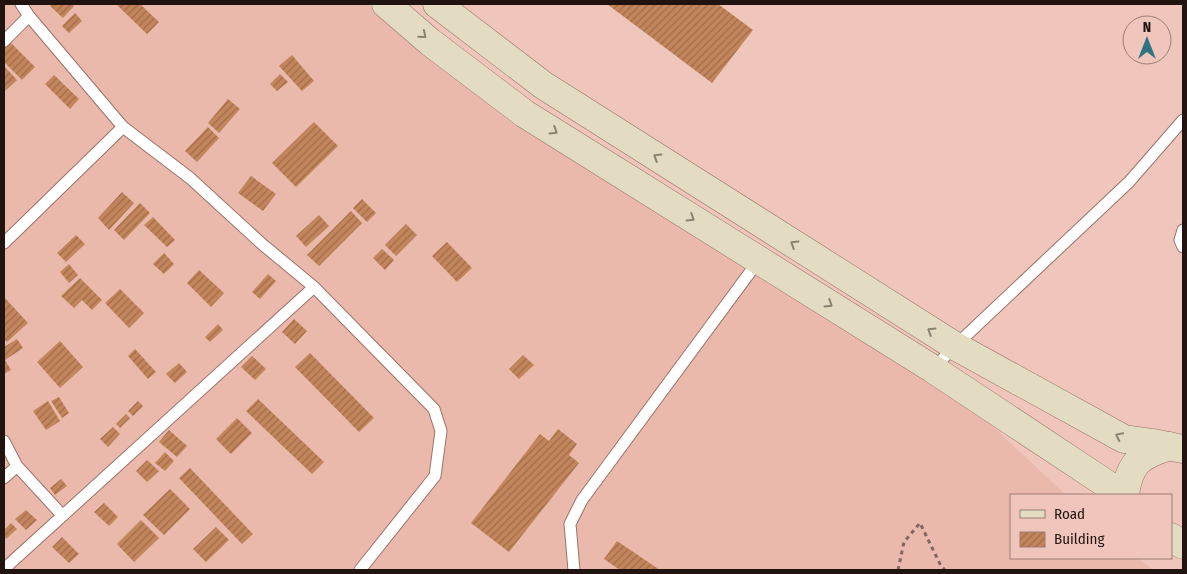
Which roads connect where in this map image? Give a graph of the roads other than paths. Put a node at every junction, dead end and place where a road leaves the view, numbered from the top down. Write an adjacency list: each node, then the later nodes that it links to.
1 (21, 4): 4 (lane)
2 (386, 4): 11 (main road, one-way to 11)
3 (437, 4): 13 (main road, one-way to 3)
4 (29, 16): 5 (lane); 7 (lane)
5 (4, 41)
6 (1183, 120): 13 (lane)
7 (123, 127): 9 (lane); 12 (lane)
8 (1183, 230): 10 (lane)
9 (4, 242)
10 (1183, 247)
11 (759, 260): 14 (main road, one-way to 14); 26 (lane)
12 (314, 287): 21 (lane); 25 (lane)
13 (955, 346): 14 (lane); 16 (main road, one-way to 13)
14 (933, 369): 19 (main road)
15 (4, 441): 17 (lane)
16 (1177, 448): 20 (main road)
17 (17, 466): 18 (lane); 21 (lane)
18 (4, 478)
19 (1119, 494)
20 (1125, 494)
21 (62, 515): 24 (lane)
22 (1172, 538): 23 (main road)
23 (1183, 545)
24 (4, 569)
25 (360, 570)
26 (574, 570)

